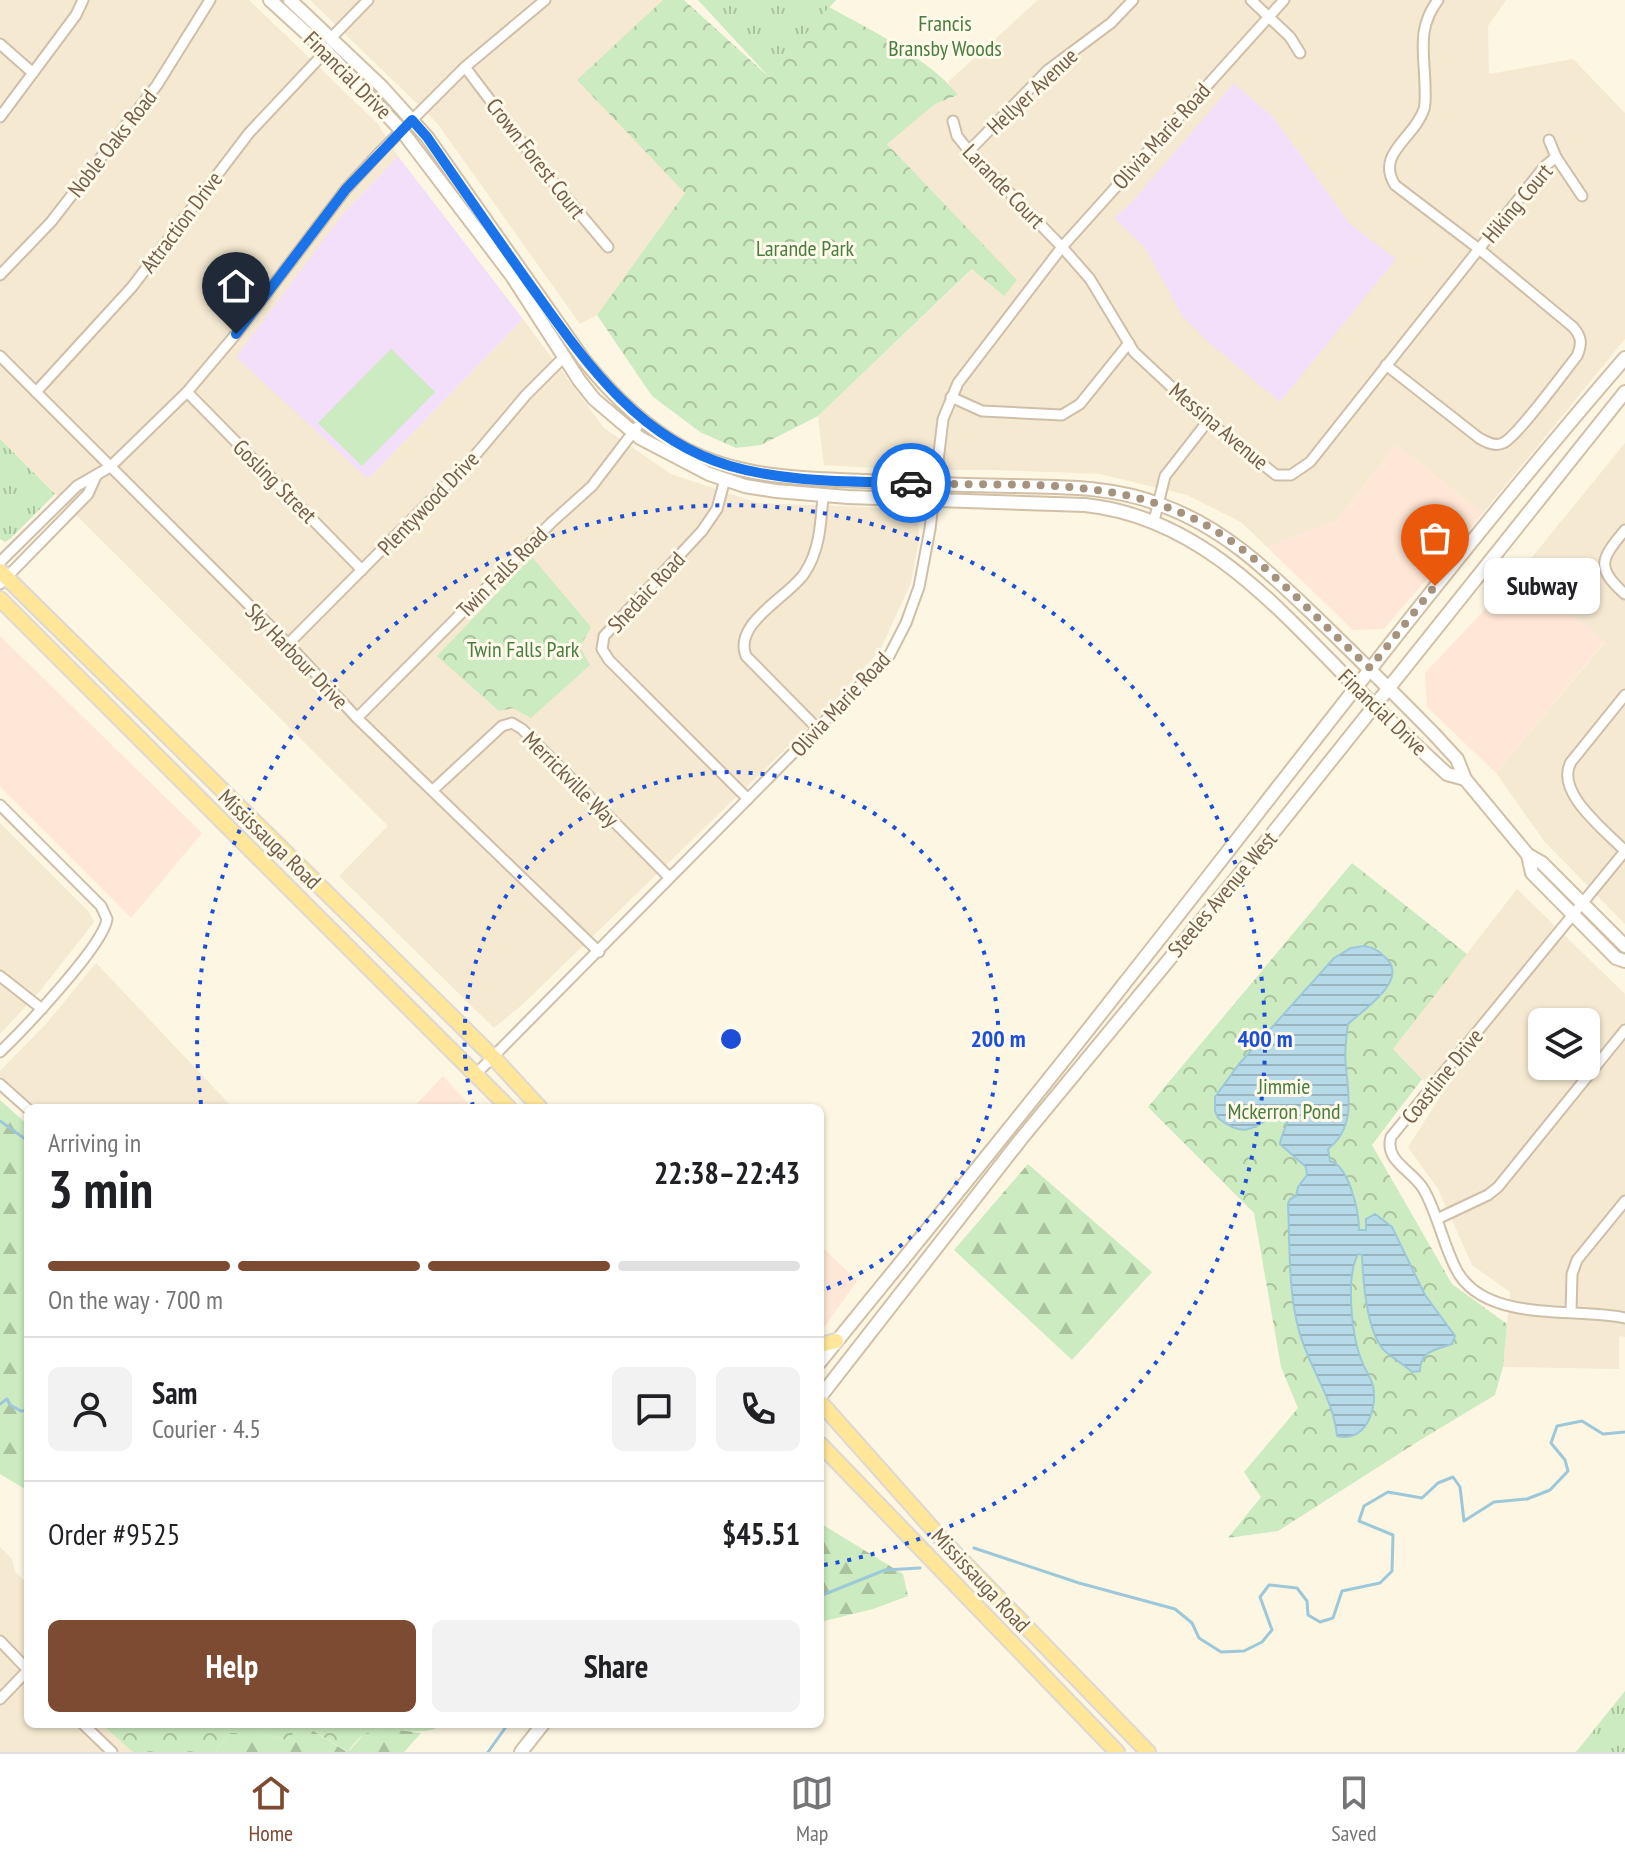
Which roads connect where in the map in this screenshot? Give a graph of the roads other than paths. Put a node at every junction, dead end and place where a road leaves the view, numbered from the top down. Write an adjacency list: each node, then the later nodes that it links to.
1 (83, 0): 17 (street)
2 (210, 0): 29 (street, Noble Oaks Road)
3 (270, 0): 14 (street, Financial Drive)
4 (290, 0): 12 (street, Financial Drive)
5 (368, 0): 12 (street)
6 (545, 0): 16 (street)
7 (1133, 0): 23 (street, Hellyer Avenue)
8 (1251, 0): 11 (street)
9 (1284, 0): 11 (street, Olivia Marie Road)
10 (1438, 0): 28 (street)
11 (1269, 17): 15 (street); 27 (street, Olivia Marie Road)
12 (331, 38): 19 (street, Financial Drive)
13 (0, 44): 17 (street)
14 (326, 51): 21 (street, Financial Drive); 35 (street, Attraction Drive)
15 (1300, 53)
16 (465, 67): 19 (street); 26 (street, Crown Forest Court)
17 (33, 73): 18 (street)
18 (0, 117)
19 (412, 120): 21 (street); 39 (street, Financial Drive)
20 (953, 121): 23 (street, Larande Court)
21 (402, 131): 32 (street, Financial Drive); 36 (street)
22 (1549, 140): 24 (street, Hiking Court)
23 (969, 151): 27 (street, Larande Court)
24 (1556, 157): 25 (street, Hiking Court); 28 (street, Hiking Court)
25 (1582, 196)
26 (608, 247)
27 (1062, 247): 30 (street, Messina Avenue); 38 (street, Olivia Marie Road)
28 (1479, 249): 34 (street, Messina Avenue); 34 (street)
29 (0, 275)
30 (1129, 343): 38 (street); 40 (street, Messina Avenue)
31 (0, 356): 35 (street, Sky Harbour Drive)
32 (564, 357): 41 (street, Financial Drive); 52 (street, Plentywood Drive)
33 (1625, 358): 57 (street, Steeles Avenue West)
34 (1386, 365): 40 (street, Messina Avenue)
35 (36, 392): 42 (street, Sky Harbour Drive)
36 (187, 392): 42 (street); 52 (street, Gosling Street)
37 (1625, 392): 59 (street, Steeles Avenue West)
38 (951, 397): 45 (street, Olivia Marie Road)
39 (642, 421): 41 (street, Twin Falls Road); 45 (street, Financial Drive)
40 (1208, 421): 48 (street)
41 (633, 432): 44 (street, Financial Drive); 62 (street, Twin Falls Road)
42 (110, 467): 43 (street); 56 (street, Sky Harbour Drive)
43 (96, 476): 51 (street); 53 (street)
44 (725, 479): 46 (street, Financial Drive); 66 (street, Shedaic Road)
45 (935, 484): 47 (street, Olivia Marie Road); 48 (street, Financial Drive)
46 (823, 495): 47 (street, Financial Drive); 63 (street)
47 (933, 500): 49 (street, Financial Drive); 63 (street, Olivia Marie Road)
48 (1159, 504): 49 (street); 57 (street, Financial Drive)
49 (1154, 521): 58 (street, Financial Drive)
50 (1625, 530): 54 (street)
51 (0, 562)
52 (362, 570): 56 (street, Plentywood Drive)
53 (2, 577): 80 (main road, Mississauga Road)
54 (1625, 594)
55 (0, 599): 81 (main road, Mississauga Road)
56 (288, 644): 62 (street, Sky Harbour Drive)
57 (1370, 668): 58 (street, Steeles Avenue West); 59 (street, Financial Drive)
58 (1355, 687): 61 (street, Financial Drive); 90 (street, Steeles Avenue West)
59 (1389, 688): 61 (street, Steeles Avenue West); 64 (street, Financial Drive)
60 (1625, 695): 68 (street)
61 (1375, 706): 64 (street, Financial Drive); 93 (street, Steeles Avenue West)
62 (357, 718): 65 (street, Sky Harbour Drive)
63 (818, 729): 66 (street, Olivia Marie Road)
64 (1465, 779): 69 (street, Financial Drive)
65 (433, 790): 70 (street, Merrickville Way); 74 (street, Sky Harbour Drive)
66 (748, 799): 70 (street, Olivia Marie Road)
67 (0, 805): 77 (street)
68 (1625, 851): 71 (street, Coastline Drive)
69 (1528, 855): 71 (street, Financial Drive); 72 (street, Financial Drive)
70 (669, 877): 74 (street, Olivia Marie Road)
71 (1582, 903): 72 (street, Coastline Drive); 73 (street, Financial Drive)
72 (1572, 915): 75 (street, Financial Drive); 87 (street, Coastline Drive)
73 (1625, 946)
74 (599, 952): 80 (street, Olivia Marie Road)
75 (1625, 961)
76 (0, 976): 77 (street)
77 (42, 1009): 79 (street)
78 (1625, 1030): 87 (street)
79 (0, 1052)
80 (494, 1058): 81 (street, Olivia Marie Road); 84 (main road, Mississauga Road)
81 (476, 1074): 83 (main road, Mississauga Road)
82 (0, 1084): 85 (street)
83 (505, 1104)
84 (536, 1104)
85 (24, 1105)
86 (1625, 1201): 88 (street)
87 (1437, 1219): 88 (street, Coastline Drive)
88 (1571, 1312): 89 (street, Coastline Drive)
89 (1625, 1318)
90 (836, 1341): 91 (main road); 92 (street, Steeles Avenue West)
91 (824, 1344)
92 (824, 1357)
93 (824, 1394)
94 (824, 1404): 107 (main road, Mississauga Road)
95 (824, 1448): 97 (main road, Mississauga Road)
96 (824, 1456): 97 (main road)
97 (836, 1461): 106 (main road, Mississauga Road)
98 (0, 1641): 99 (street)
99 (24, 1666)
100 (24, 1674): 101 (street)
101 (0, 1699)
102 (87, 1728): 104 (street)
103 (540, 1728): 105 (street)
104 (112, 1752)
105 (521, 1752)
106 (1117, 1752)
107 (1148, 1752)

